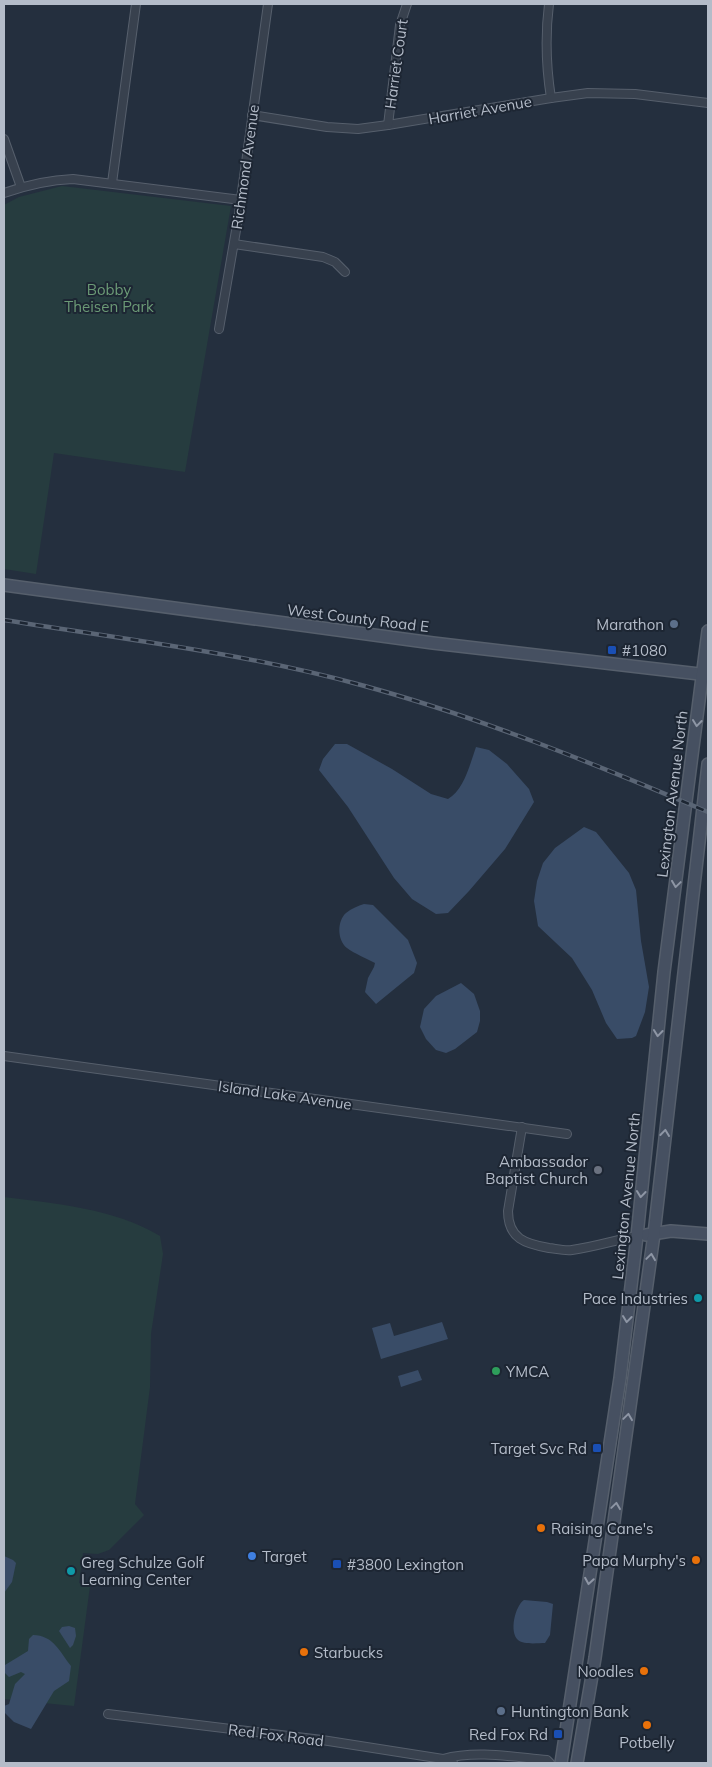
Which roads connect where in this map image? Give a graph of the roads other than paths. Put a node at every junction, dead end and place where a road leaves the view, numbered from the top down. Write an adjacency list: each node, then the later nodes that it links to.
1 (136, 4): 10 (street)
2 (268, 4): 7 (street, Richmond Avenue)
3 (407, 4): 8 (street, Harriet Court)
4 (549, 4): 5 (street)
5 (551, 98): 6 (street, Harriet Avenue); 8 (street, Harriet Avenue)
6 (708, 103)
7 (252, 115): 8 (street, Harriet Avenue); 13 (street, Richmond Avenue)
8 (388, 126)
9 (4, 139): 11 (street)
10 (112, 183): 11 (street); 13 (street)
11 (21, 187): 12 (street)
12 (4, 193)
13 (241, 200): 14 (street, Richmond Avenue)
14 (234, 244): 15 (street); 16 (street, Richmond Avenue)
15 (346, 272)
16 (219, 329)
17 (4, 585): 19 (main road, West County Road E)
18 (708, 631): 19 (main road, Lexington Avenue North)
19 (705, 675): 26 (main road, Lexington Avenue North, one-way to 26)
20 (708, 764): 24 (main road, Lexington Avenue North, one-way to 20)
21 (4, 1056): 22 (street, Island Lake Avenue)
22 (522, 1127): 23 (street, Island Lake Avenue); 26 (street)
23 (567, 1134)
24 (654, 1234): 25 (main road); 26 (main road); 32 (main road, Lexington Avenue North, one-way to 24)
25 (708, 1234)
26 (637, 1236): 31 (main road, Lexington Avenue North, one-way to 31)
27 (108, 1714): 28 (street, Red Fox Road)
28 (443, 1759): 29 (street, Red Fox Road); 30 (street, Red Fox Road)
29 (453, 1763)
30 (550, 1763)
31 (561, 1763)
32 (577, 1763)

